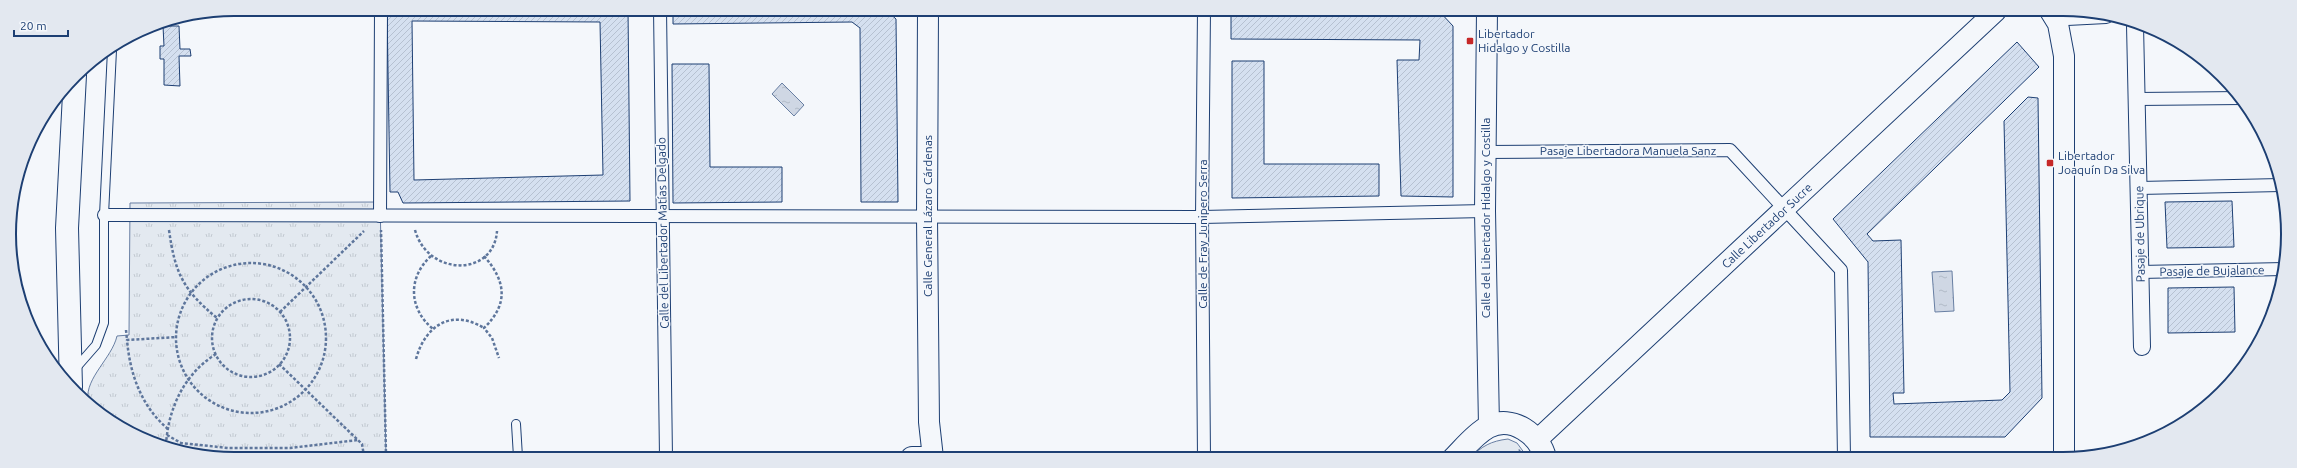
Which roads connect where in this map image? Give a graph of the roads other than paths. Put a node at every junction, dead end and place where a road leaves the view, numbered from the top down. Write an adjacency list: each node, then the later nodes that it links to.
1 (380, 16): 20 (street)
2 (660, 16): 21 (street, Calle del Libertador Matías Delgado)
3 (928, 16): 22 (street, Calle General Lázaro Cárdenas)
4 (1204, 16): 23 (street, Calle de Fray Junipero Serra)
5 (1487, 16): 14 (street, Calle del Libertador Hidalgo y Costilla)
6 (1991, 16): 17 (street, Calle Libertador Sucre)
7 (2053, 16): 8 (street); 40 (street)
8 (2081, 17)
9 (2135, 29): 13 (street, Pasaje de Ubrique)
10 (112, 54): 19 (lane)
11 (74, 86): 27 (main road)
12 (2234, 98): 13 (street)
13 (2137, 99): 16 (street, Pasaje de Ubrique)
14 (1485, 152): 17 (street, Pasaje Libertadora Manuela Sanz); 18 (street, Calle del Libertador Hidalgo y Costilla)
15 (2275, 184): 16 (street)
16 (2139, 188): 25 (street, Pasaje de Ubrique)
17 (1784, 209): 32 (street, Calle Libertador Sucre); 39 (street, Pasaje Libertadora Manuela Sanz)
18 (1485, 212): 23 (street); 31 (street, Calle del Libertador Hidalgo y Costilla)
19 (104, 215): 20 (street); 28 (lane)
20 (380, 216): 21 (street)
21 (663, 216): 22 (street); 34 (street, Calle del Libertador Matías Delgado)
22 (927, 217): 23 (street); 29 (street, Calle General Lázaro Cárdenas)
23 (1202, 217): 37 (street, Calle de Fray Junipero Serra)
24 (2278, 269): 25 (street, Pasaje de Bujalance)
25 (2140, 272): 26 (street, Pasaje de Ubrique)
26 (2142, 347)
27 (71, 379)
28 (72, 380)
29 (929, 422): 35 (street, Calle General Lázaro Cárdenas); 36 (street, Calle General Lázaro Cárdenas)
30 (516, 424): 33 (lane)
31 (1489, 426): 32 (main road); 38 (main road)
32 (1535, 449)
33 (518, 452)
34 (666, 452)
35 (915, 452)
36 (932, 452)
37 (1204, 452)
38 (1461, 452)
39 (1844, 452)
40 (2064, 452)

